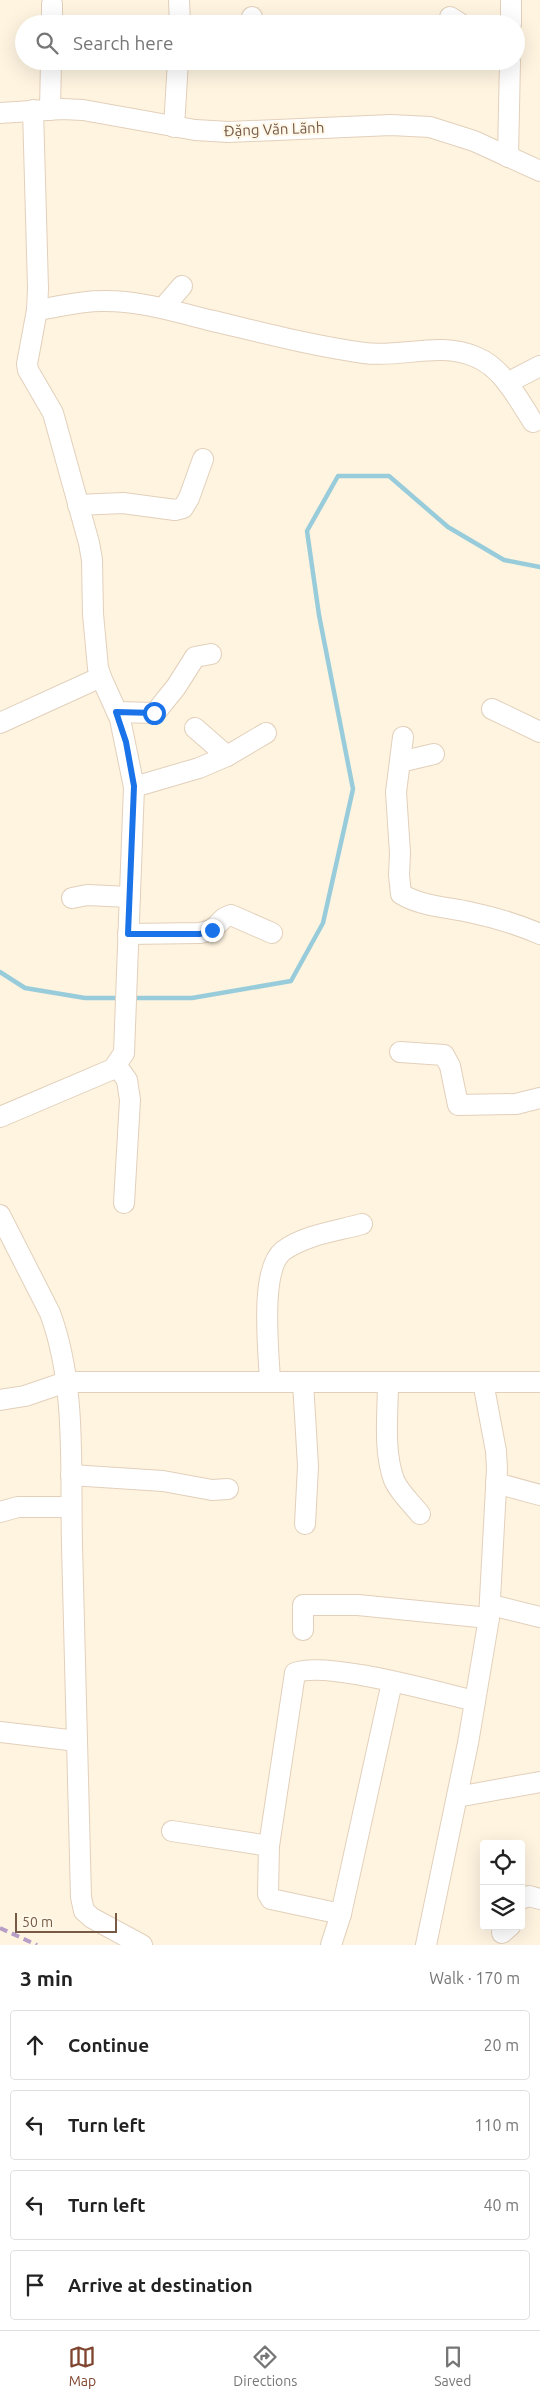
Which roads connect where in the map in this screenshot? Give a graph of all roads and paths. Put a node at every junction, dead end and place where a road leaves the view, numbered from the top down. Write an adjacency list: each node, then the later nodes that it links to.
1 (179, 0): 5 (street)
2 (511, 0): 6 (street)
3 (52, 4): 4 (street)
4 (52, 15)
5 (180, 15)
6 (511, 15)
7 (49, 70): 10 (street)
8 (177, 70): 12 (street)
9 (506, 70): 13 (street)
10 (41, 110): 11 (street, Đặng Văn Lãnh); 12 (street, Đặng Văn Lãnh); 17 (street)
11 (0, 113)
12 (174, 127): 13 (street, Đặng Văn Lãnh)
13 (508, 157): 14 (street, Đặng Văn Lãnh)
14 (540, 171)
15 (182, 286): 16 (street)
16 (163, 308): 17 (street); 19 (street)
17 (37, 310): 22 (street)
18 (540, 366): 19 (street)
19 (507, 383): 20 (street)
20 (533, 422)
21 (202, 459): 22 (street)
22 (78, 505): 24 (street)
23 (211, 654): 26 (street)
24 (100, 677): 26 (street); 27 (street)
25 (492, 709): 29 (street)
26 (116, 712): 35 (street)
27 (0, 723)
28 (195, 728): 33 (street)
29 (540, 732)
30 (266, 733): 33 (street)
31 (403, 737): 34 (street)
32 (434, 754): 34 (street)
33 (227, 756): 35 (street)
34 (400, 762): 40 (street)
35 (134, 786): 36 (street)
36 (130, 897): 37 (street); 39 (street)
37 (72, 898)
38 (272, 932): 39 (street)
39 (128, 934): 42 (street)
40 (540, 934)
41 (400, 1052): 43 (street)
42 (117, 1066): 44 (street); 45 (street)
43 (540, 1098)
44 (0, 1117)
45 (124, 1202)
46 (0, 1214): 48 (street)
47 (362, 1224): 49 (street)
48 (66, 1382): 49 (street); 54 (street); 55 (street)
49 (270, 1382): 50 (street)
50 (303, 1382): 51 (street); 62 (street)
51 (388, 1382): 52 (street); 61 (street)
52 (483, 1382): 53 (street); 56 (street)
53 (540, 1382)
54 (0, 1400)
55 (71, 1475): 57 (street); 59 (street)
56 (496, 1483): 58 (street); 63 (street)
57 (228, 1489)
58 (540, 1495)
59 (71, 1507): 60 (street); 69 (street)
60 (0, 1512)
61 (420, 1514)
62 (305, 1524)
63 (490, 1612): 64 (street); 65 (street); 67 (street)
64 (540, 1617)
65 (303, 1630)
66 (392, 1682): 67 (street); 73 (street); 76 (street)
67 (475, 1701): 71 (street)
68 (0, 1732): 69 (street)
69 (77, 1741): 77 (street)
70 (540, 1782): 71 (street)
71 (457, 1796): 79 (street)
72 (172, 1831): 73 (street)
73 (269, 1846): 76 (street)
74 (525, 1897): 75 (street)
75 (540, 1899)
76 (341, 1914): 78 (street)
77 (142, 1945)
78 (331, 1945)
79 (426, 1945)

